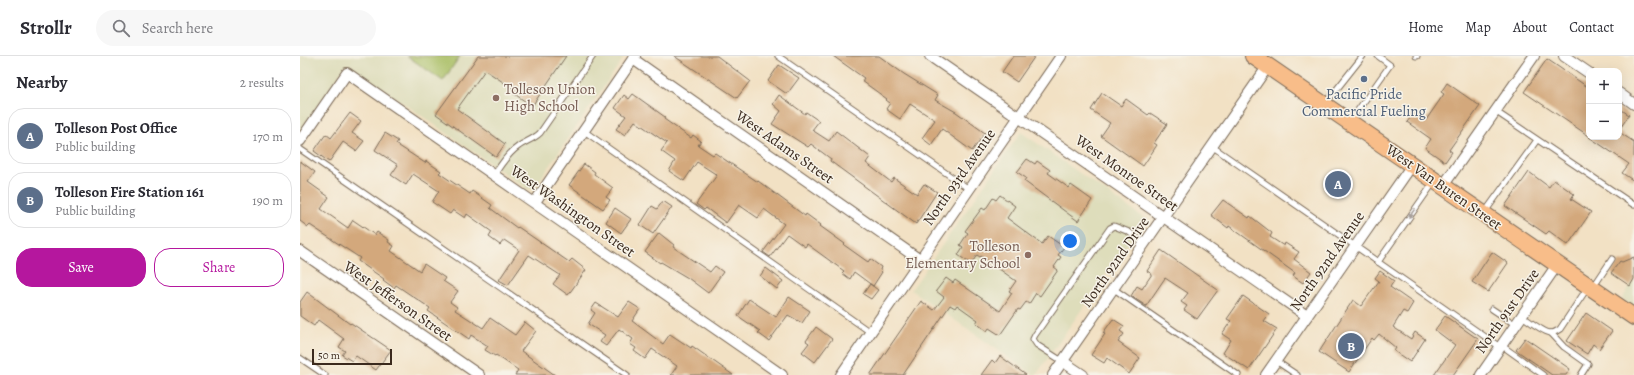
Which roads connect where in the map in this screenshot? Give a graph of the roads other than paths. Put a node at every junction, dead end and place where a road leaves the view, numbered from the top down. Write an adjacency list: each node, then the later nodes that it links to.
1 (594, 56): 25 (lane)
2 (778, 56): 27 (lane)
3 (930, 56): 17 (street, West Monroe Street)
4 (1061, 56): 17 (street, North 93rd Avenue)
5 (1253, 56): 11 (main road, West Van Buren Street)
6 (1363, 56): 15 (lane)
7 (1378, 56): 18 (lane)
8 (1534, 56): 16 (street)
9 (1564, 56): 12 (street)
10 (634, 57): 19 (street); 36 (street, West Adams Street)
11 (1268, 66): 15 (main road, West Van Buren Street); 22 (street, North 92nd Drive)
12 (1586, 71)
13 (1622, 95): 14 (street)
14 (1634, 104)
15 (1324, 105): 18 (main road, West Van Buren Street)
16 (1495, 111): 20 (lane); 26 (street)
17 (1020, 117): 27 (street, North 93rd Avenue); 31 (street, West Monroe Street)
18 (1350, 122): 24 (main road, West Van Buren Street)
19 (584, 131): 28 (street); 45 (lane)
20 (1537, 140): 29 (lane); 30 (lane)
21 (300, 141): 25 (street, West Washington Street)
22 (1212, 147): 31 (street, North 92nd Drive); 33 (lane)
23 (300, 149): 53 (lane)
24 (1412, 165): 26 (main road, West Van Buren Street); 33 (street, North 92nd Avenue)
25 (494, 175): 28 (street, West Washington Street)
26 (1439, 184): 30 (main road, West Van Buren Street); 37 (lane, one-way to 37)
27 (969, 189): 36 (street, North 93rd Avenue)
28 (535, 202): 54 (street, West Washington Street)
29 (1634, 205)
30 (1484, 214): 38 (main road, West Van Buren Street)
31 (1164, 217): 32 (street, North 92nd Drive); 42 (street, West Monroe Street)
32 (1145, 245): 40 (street, North 92nd Drive); 49 (lane)
33 (1357, 247): 37 (lane); 42 (street, North 92nd Avenue)
34 (300, 250): 52 (street, West Jefferson Street)
35 (1612, 259): 39 (lane)
36 (920, 260): 45 (street, North 93rd Avenue)
37 (1378, 262): 47 (lane)
38 (1557, 265): 39 (main road, West Van Buren Street); 44 (street, North 91st Drive)
39 (1590, 287): 43 (main road, West Van Buren Street); 46 (lane)
40 (1114, 289): 49 (street, North 92nd Drive); 58 (lane)
41 (1492, 309): 44 (lane)
42 (1307, 316): 50 (street, North 92nd Avenue)
43 (1634, 317)
44 (1519, 320): 46 (lane); 47 (street, North 91st Drive)
45 (870, 332): 55 (street, North 93rd Avenue)
46 (1552, 333): 63 (lane)
47 (1501, 346): 61 (street, North 91st Drive); 62 (lane)
48 (300, 358): 51 (lane)
49 (1062, 361): 56 (street, North 92nd Drive); 57 (street)
50 (1276, 361): 59 (street, North 92nd Avenue); 60 (lane)
51 (325, 375)
52 (479, 375)
53 (627, 375)
54 (782, 375)
55 (841, 375)
56 (1054, 375)
57 (1083, 375)
58 (1238, 375)
59 (1266, 375)
60 (1297, 375)
61 (1481, 375)
62 (1543, 375)
63 (1581, 375)

